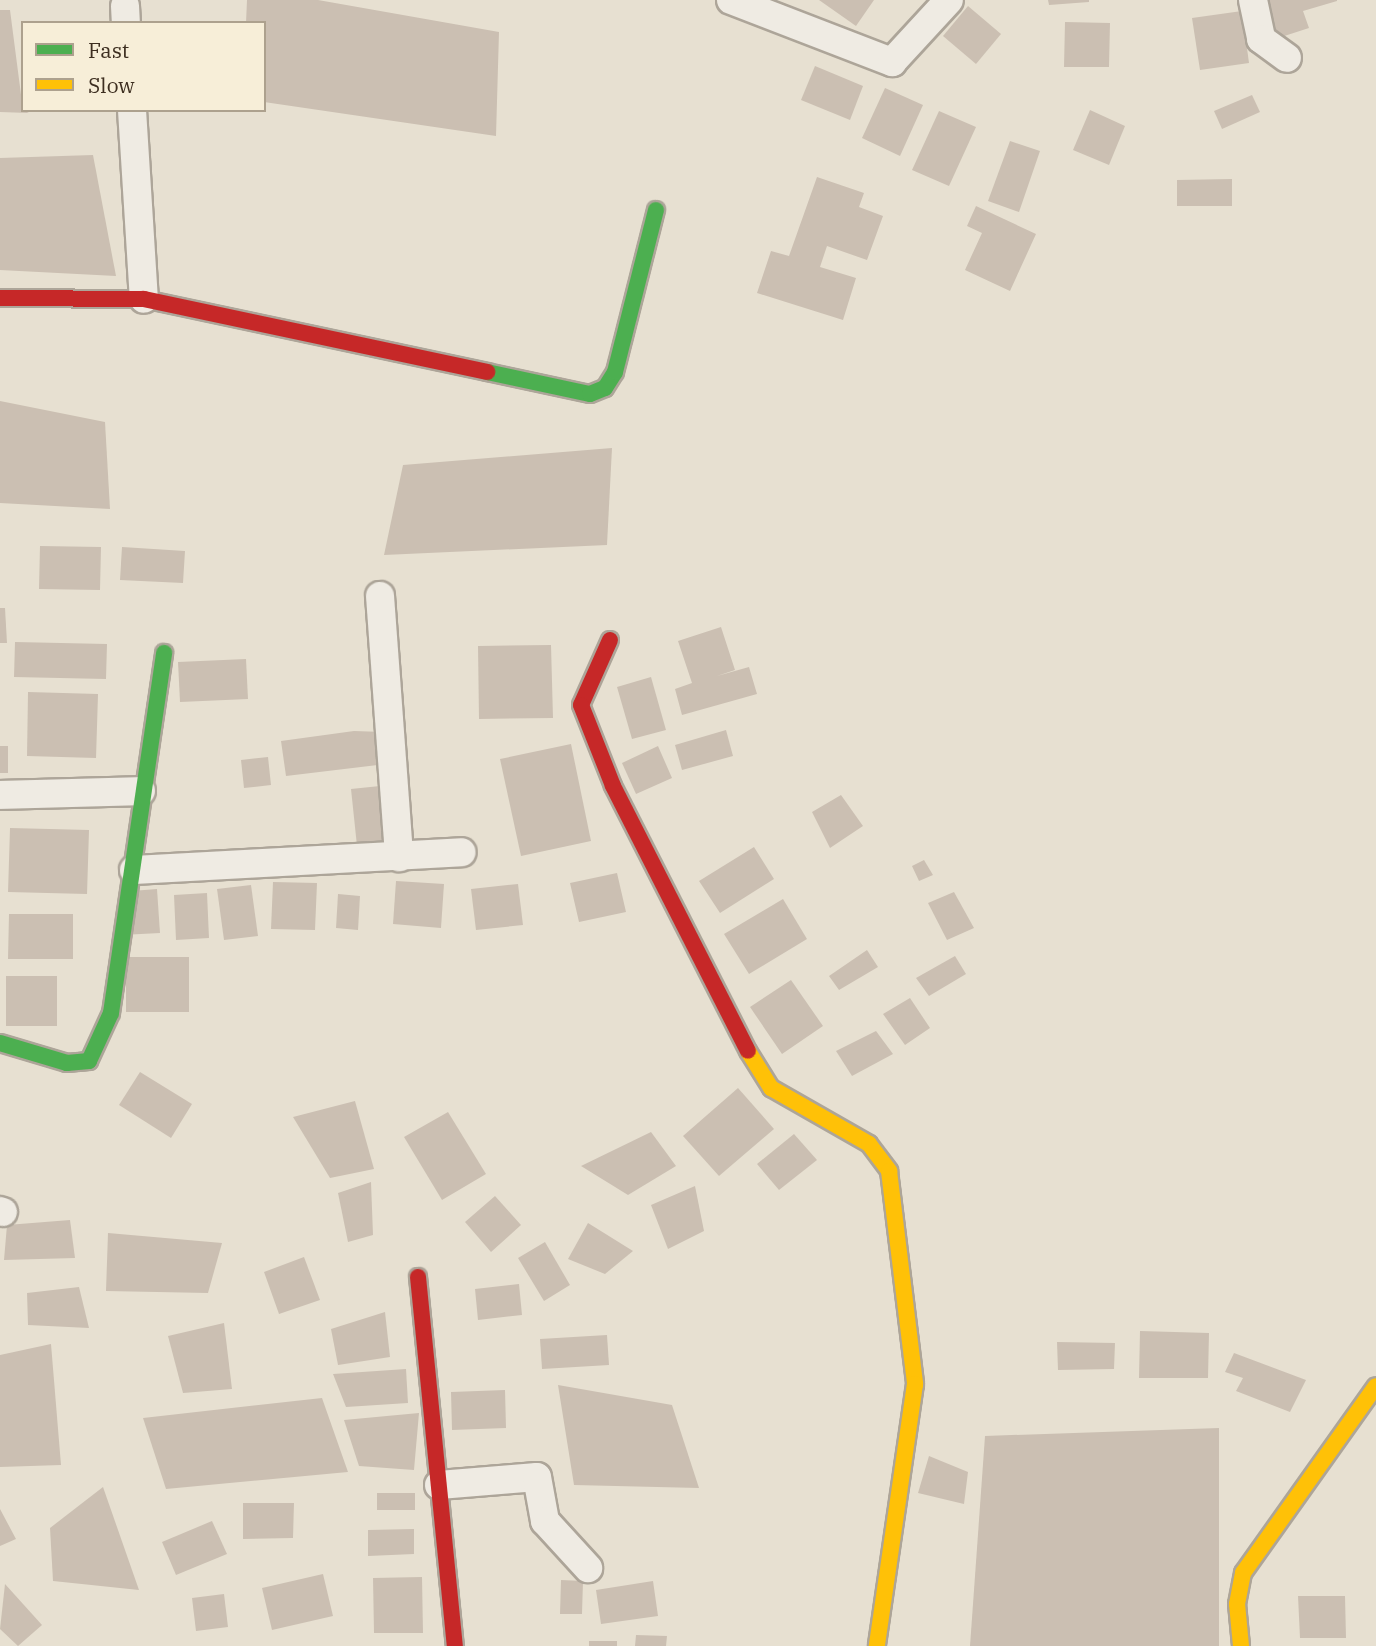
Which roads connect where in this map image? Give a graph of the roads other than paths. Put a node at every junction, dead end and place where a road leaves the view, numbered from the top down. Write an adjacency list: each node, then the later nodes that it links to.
1 (731, 0): 2 (street)
2 (949, 0)
3 (1253, 0): 4 (street)
4 (1287, 58)
5 (132, 112): 8 (street)
6 (656, 210): 8 (street)
7 (0, 298): 8 (street)
8 (144, 299)
9 (380, 596): 15 (street)
10 (610, 640): 23 (street)
11 (164, 653): 12 (street)
12 (141, 791): 13 (street); 16 (street)
13 (0, 795)
14 (462, 852): 15 (street)
15 (399, 857): 16 (street)
16 (134, 870): 17 (street)
17 (0, 1043)
18 (418, 1277): 20 (street)
19 (1376, 1385): 24 (street)
20 (439, 1485): 21 (street); 22 (street)
21 (588, 1568)
22 (455, 1646)
23 (877, 1646)
24 (1241, 1646)

